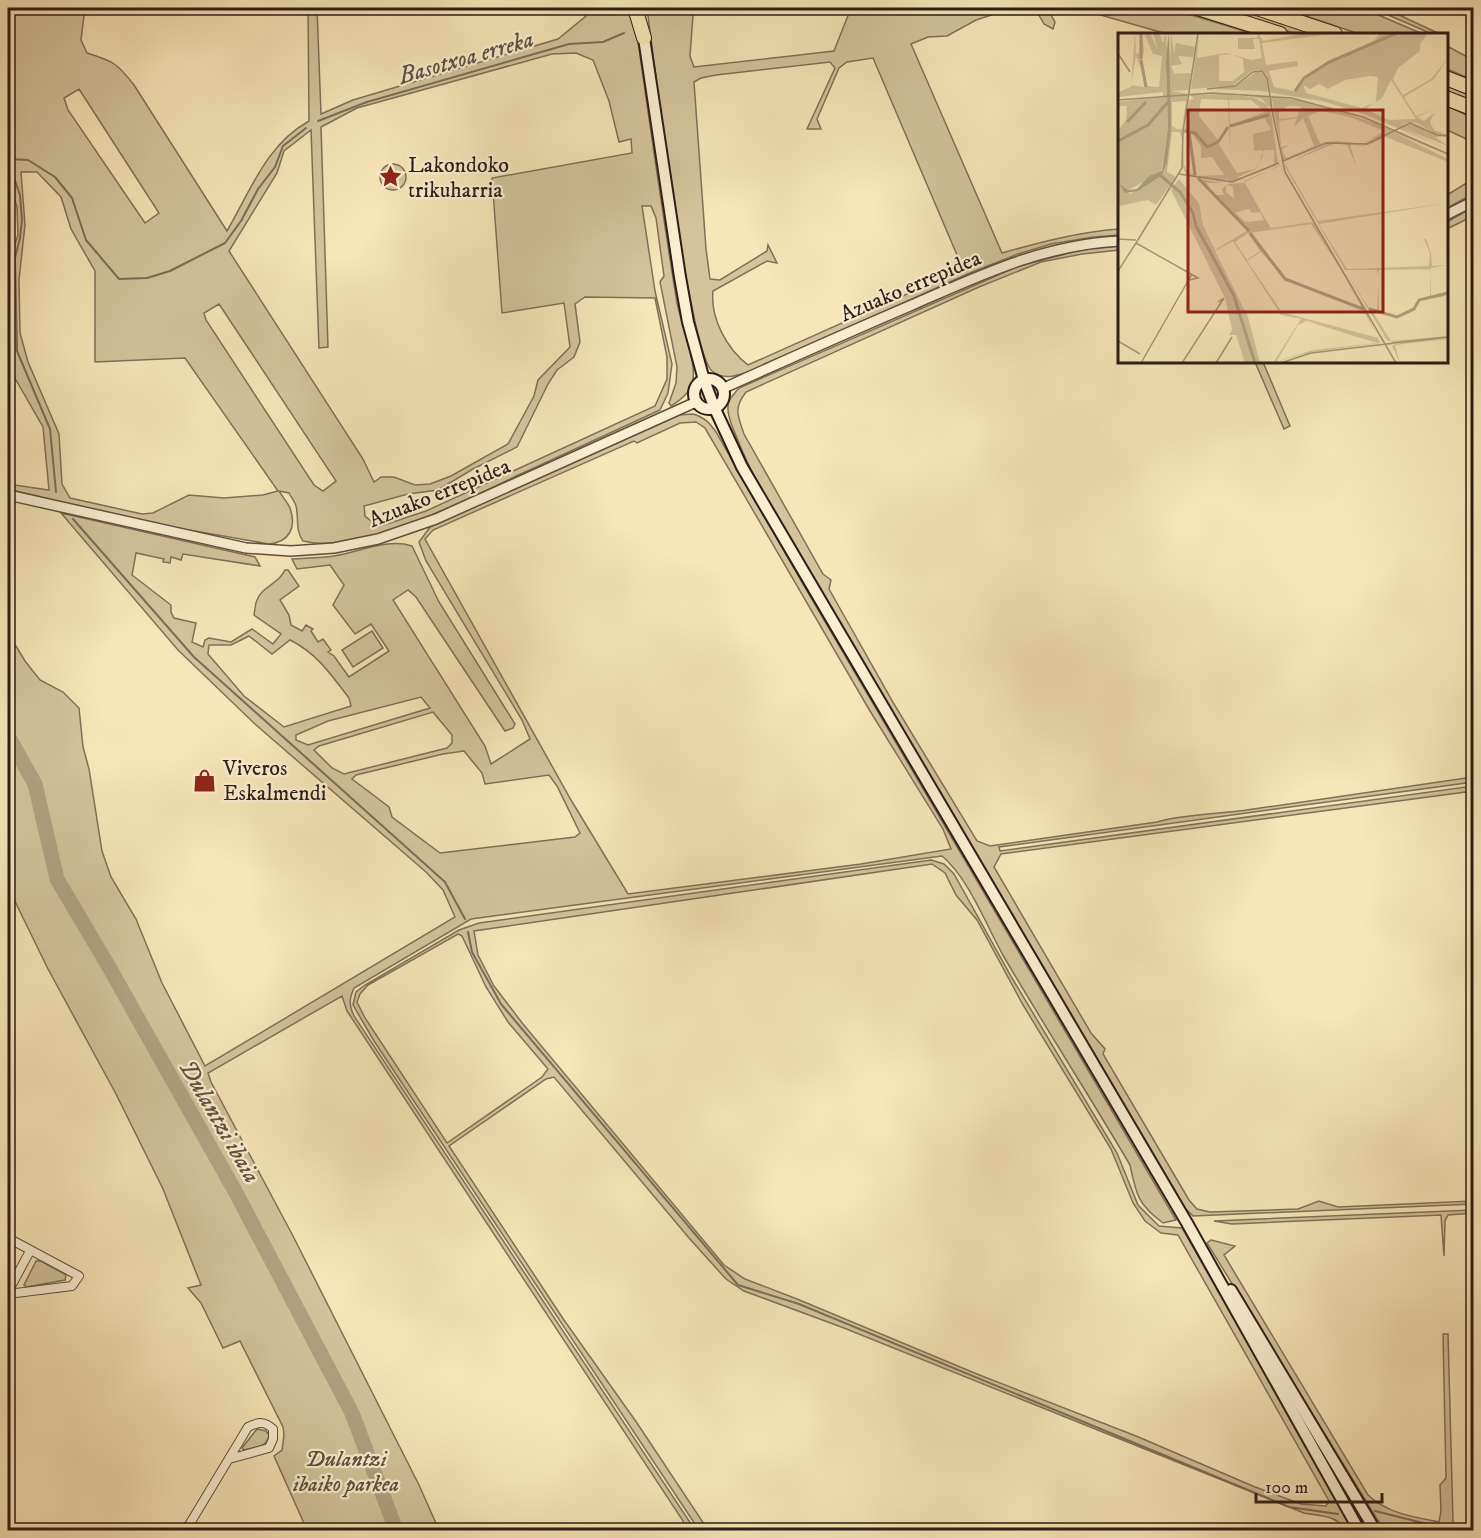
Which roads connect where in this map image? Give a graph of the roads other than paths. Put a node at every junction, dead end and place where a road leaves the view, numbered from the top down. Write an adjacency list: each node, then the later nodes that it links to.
1 (635, 8): 7 (highway)
2 (642, 8): 7 (highway)
3 (1198, 8): 5 (highway)
4 (1257, 8): 6 (highway)
5 (1277, 33)
6 (1332, 33)
7 (644, 38): 15 (main road)
8 (1448, 79): 9 (highway)
9 (1473, 89)
10 (1448, 99): 11 (highway)
11 (1473, 109)
12 (1473, 201): 13 (street)
13 (1448, 214)
14 (1118, 241): 16 (street, Azuako errepidea)
15 (704, 380): 16 (main road); 17 (main road); 18 (main road)
16 (724, 388): 18 (main road)
17 (696, 402): 18 (main road); 19 (street, Azuako errepidea)
18 (715, 409): 20 (main road)
19 (8, 495)
20 (1194, 1235): 26 (main road); 27 (main road)
21 (8, 1238): 22 (street)
22 (30, 1251): 23 (street); 23 (street)
23 (8, 1293)
24 (229, 1459): 24 (street); 25 (street)
25 (186, 1530)
26 (1359, 1530)
27 (1375, 1530)

